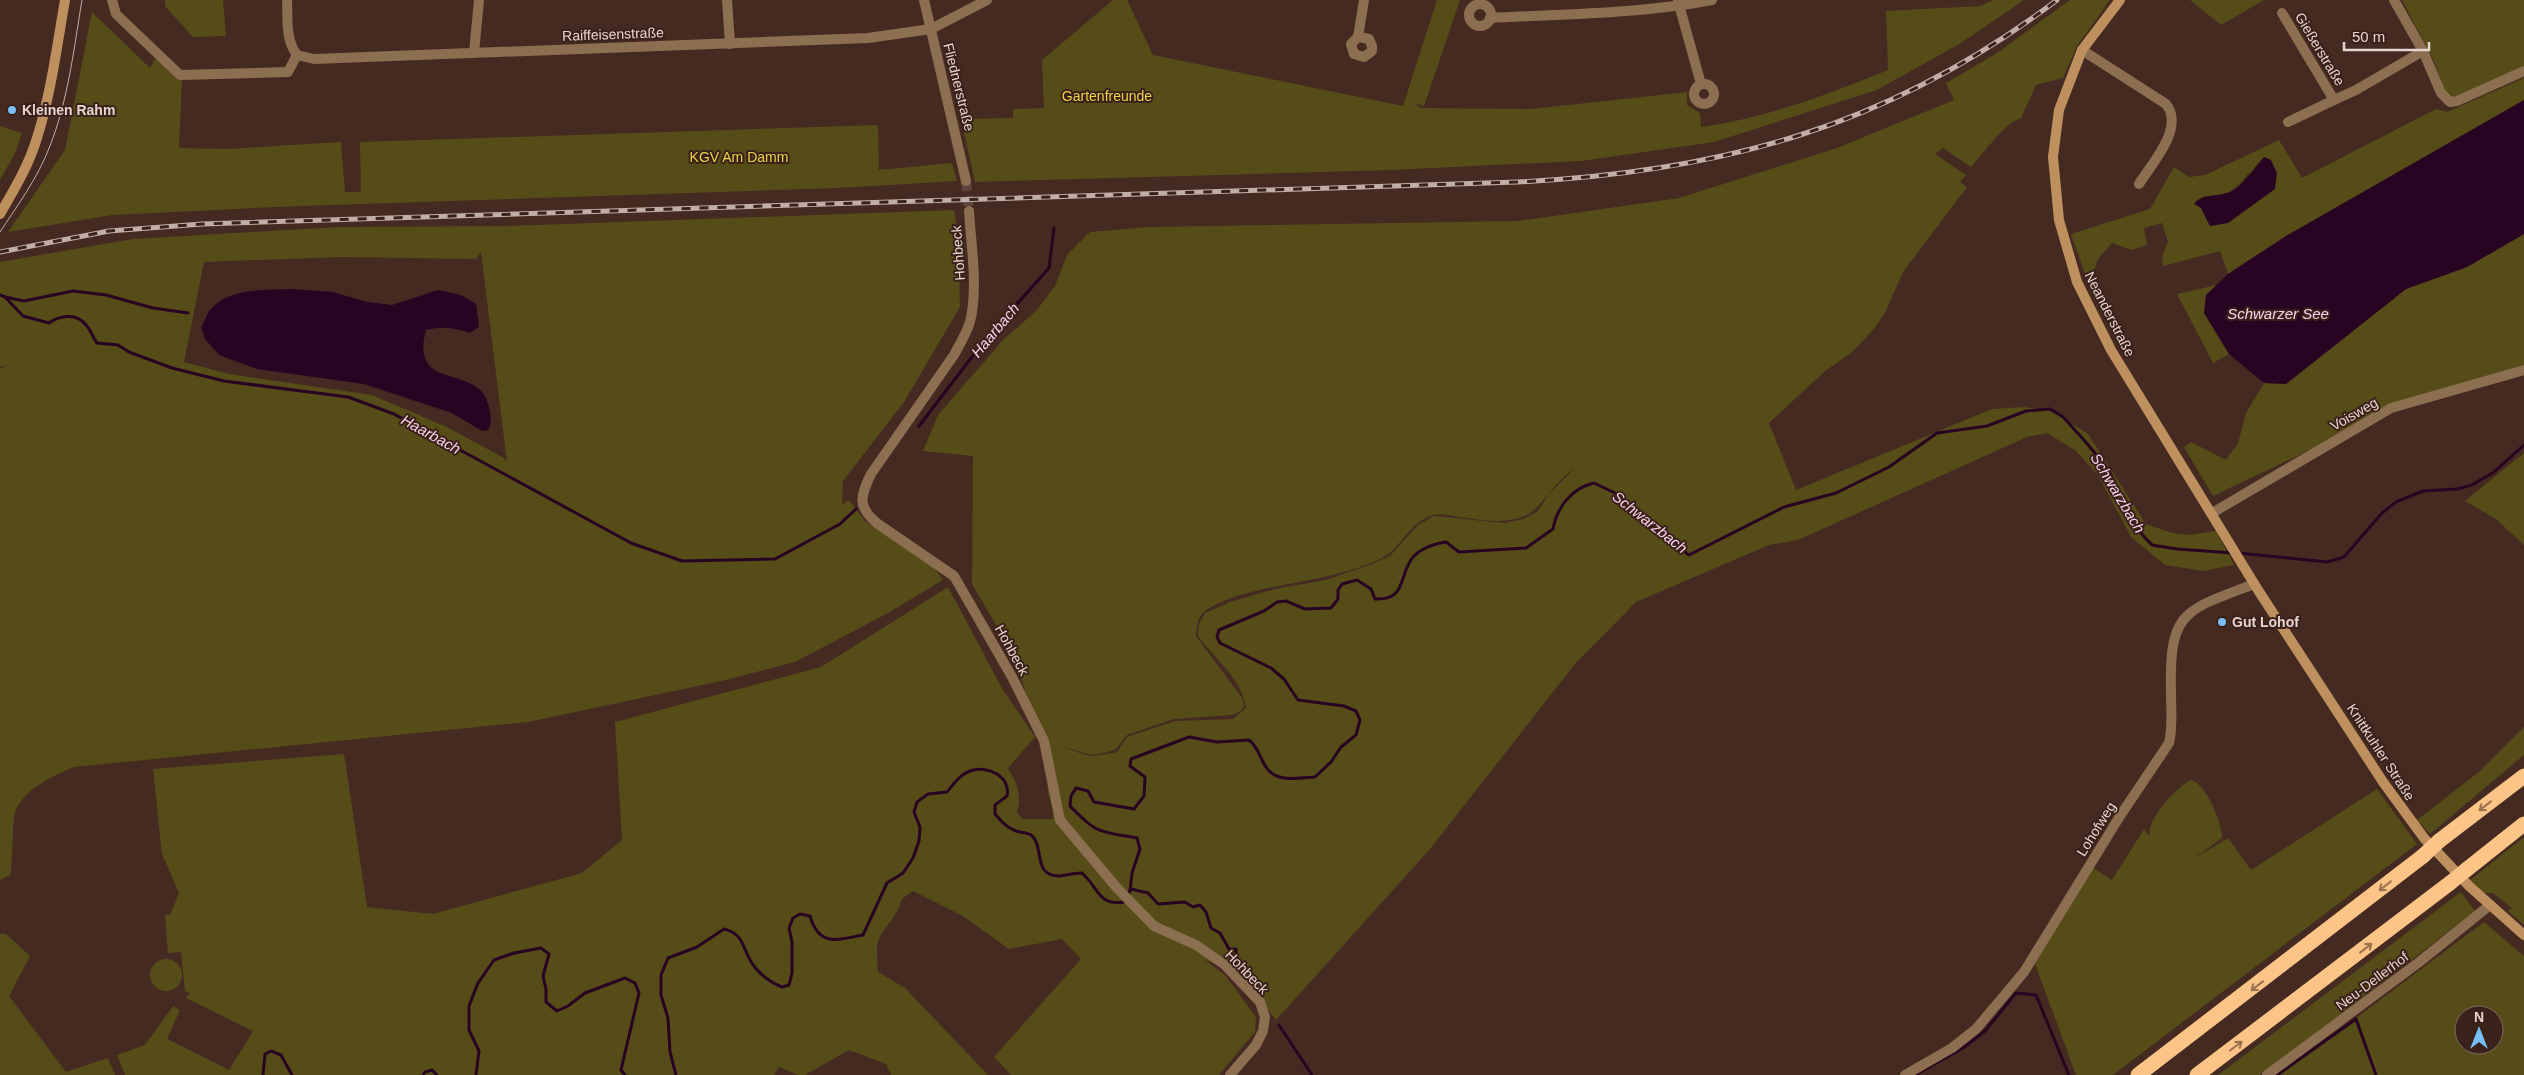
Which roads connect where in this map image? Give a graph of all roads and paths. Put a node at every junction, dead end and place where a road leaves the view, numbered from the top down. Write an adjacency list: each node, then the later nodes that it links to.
1 (65, 0): 29 (street)
2 (112, 0): 21 (street)
3 (287, 0): 21 (street)
4 (479, 0): 20 (street)
5 (727, 0): 17 (street)
6 (924, 0): 15 (street, Fliednerstraße)
7 (987, 0): 15 (street, Raiffeisenstraße)
8 (1364, 0): 16 (street)
9 (1712, 0): 12 (street)
10 (2120, 0): 18 (street, Neanderstraße)
11 (2394, 0): 19 (street)
12 (1679, 3): 14 (street); 23 (street)
13 (2282, 13): 24 (street, Gießerstraße)
14 (1490, 18)
15 (930, 29): 17 (street, Raiffeisenstraße); 26 (street, Fliednerstraße)
16 (1358, 37)
17 (730, 44): 20 (street, Raiffeisenstraße)
18 (2082, 50): 27 (street); 31 (street, Neanderstraße)
19 (2423, 51): 22 (street); 24 (street, Gießerstraße)
20 (474, 53): 21 (street, Raiffeisenstraße)
21 (297, 55)
22 (2524, 71)
23 (1701, 84)
24 (2334, 100): 25 (street, Gießerstraße)
25 (2288, 122)
26 (966, 181)
27 (2139, 184)
28 (969, 211): 38 (street, Hohbeck)
29 (0, 214)
30 (2524, 370): 31 (street, Voisweg)
31 (2212, 513): 32 (street, Neanderstraße)
32 (2242, 563): 33 (street, Knittkuhler Straße)
33 (2254, 584): 36 (street, Knittkuhler Straße); 39 (street, Lohofweg)
34 (2524, 776): 40 (highway, one-way to 40, bridge)
35 (2524, 824): 41 (highway, one-way to 35, bridge)
36 (2490, 905): 37 (street, Knittkuhler Straße); 42 (street, Neu-Dellerhof)
37 (2524, 935)
38 (1230, 1075)
39 (1905, 1075)
40 (2138, 1075)
41 (2197, 1075)
42 (2268, 1075)

